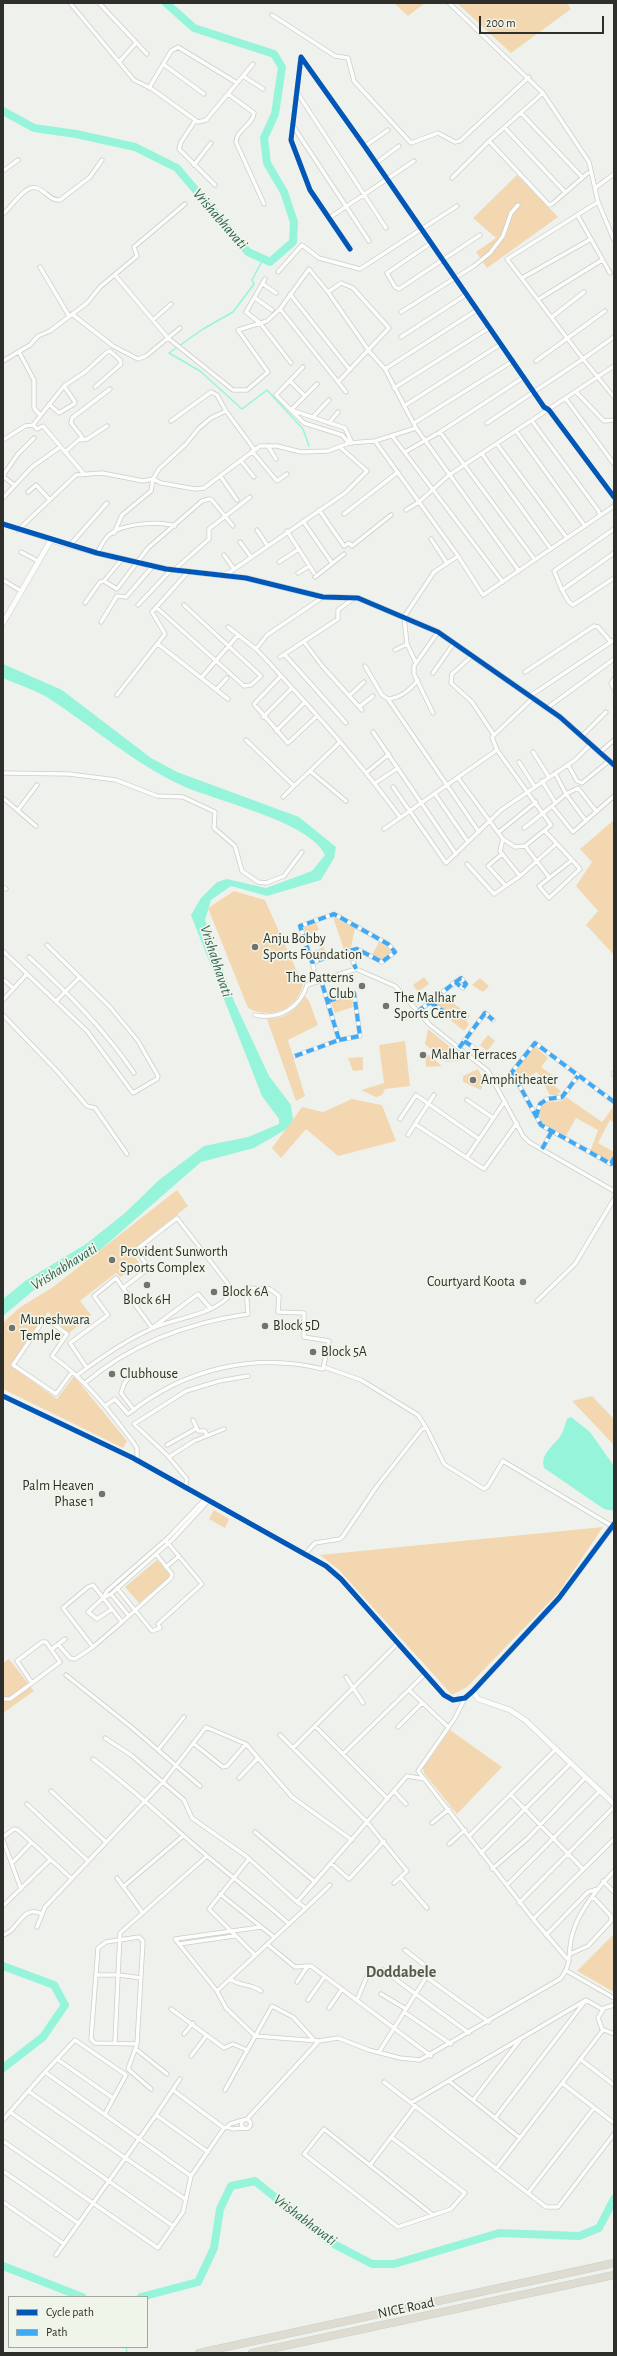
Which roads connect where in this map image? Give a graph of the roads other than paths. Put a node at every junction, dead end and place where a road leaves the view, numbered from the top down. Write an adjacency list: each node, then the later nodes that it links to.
1 (70, 3): 7 (street)
2 (98, 3): 5 (street)
3 (449, 3): 11 (street)
4 (272, 15): 11 (street)
5 (136, 44): 6 (street); 7 (street)
6 (147, 54)
7 (119, 62): 13 (street)
8 (162, 64): 12 (street); 13 (street); 16 (street)
9 (253, 64): 10 (street)
10 (243, 76): 12 (street); 14 (street)
11 (529, 77): 15 (street)
12 (237, 83): 17 (street)
13 (149, 88): 20 (street)
14 (263, 89)
15 (543, 93): 19 (street); 40 (street)
16 (204, 94)
17 (228, 94): 20 (street); 45 (street)
18 (298, 94): 21 (street); 26 (street); 42 (street)
19 (521, 113): 22 (street); 36 (street)
20 (195, 121): 32 (street)
21 (293, 126): 48 (street); 51 (street)
22 (505, 128): 24 (street); 41 (street)
23 (388, 130): 26 (street)
24 (489, 141): 37 (street); 41 (street)
25 (211, 143): 32 (street)
26 (365, 146): 31 (street)
27 (399, 146): 31 (street)
28 (18, 160): 33 (street)
29 (102, 160): 49 (street)
30 (414, 161): 38 (street)
31 (376, 163): 38 (street)
32 (194, 165): 39 (street)
33 (3, 171)
34 (588, 173): 36 (street)
35 (614, 174): 40 (street)
36 (582, 177): 41 (street)
37 (452, 178)
38 (388, 180): 42 (street); 53 (street)
39 (215, 185)
40 (595, 188): 43 (street)
41 (565, 192)
42 (364, 195): 48 (street); 52 (street)
43 (598, 202): 50 (street); 56 (street)
44 (185, 204): 65 (street)
45 (264, 204)
46 (518, 205): 66 (street)
47 (457, 206): 53 (street)
48 (347, 207): 51 (street); 57 (street)
49 (3, 214)
50 (578, 216): 55 (street); 67 (street)
51 (329, 218): 59 (street)
52 (386, 228)
53 (421, 229): 58 (street); 63 (street)
54 (480, 235): 61 (street)
55 (591, 239): 60 (street); 67 (street)
56 (614, 240)
57 (369, 241)
58 (431, 243): 61 (street); 61 (street)
59 (350, 249)
60 (602, 260): 64 (street); 76 (street)
61 (444, 261): 66 (street)
62 (40, 267): 83 (street)
63 (278, 272)
64 (610, 273)
65 (115, 274): 83 (street); 85 (street)
66 (456, 278): 74 (street); 82 (street)
67 (522, 278): 76 (street)
68 (265, 279): 69 (street)
69 (263, 284): 72 (street); 75 (street)
70 (328, 292): 73 (street); 94 (street); 94 (street)
71 (584, 292): 84 (street)
72 (276, 294)
73 (290, 294): 78 (street); 104 (street)
74 (467, 294): 80 (street); 90 (street)
75 (255, 298): 79 (street); 86 (street)
76 (539, 299): 84 (street)
77 (171, 304): 85 (street)
78 (280, 309): 86 (street); 108 (street)
79 (272, 310)
80 (477, 310): 88 (street); 103 (street)
81 (605, 311): 89 (street)
82 (400, 312)
83 (71, 315): 92 (street); 95 (street)
84 (552, 317): 89 (street)
85 (153, 320): 92 (street)
86 (260, 323): 92 (street); 100 (street)
87 (180, 328): 92 (street)
88 (489, 328): 93 (street); 112 (street)
89 (567, 336): 96 (street); 99 (street)
90 (401, 337)
91 (614, 337): 96 (street)
92 (168, 338)
93 (501, 344): 98 (street); 122 (street)
94 (369, 351): 103 (street); 104 (street)
95 (19, 352): 97 (street); 127 (street)
96 (583, 359): 106 (street); 116 (street)
97 (3, 361)
98 (513, 361): 105 (street); 133 (street)
99 (536, 361)
100 (291, 363)
101 (614, 366): 106 (street)
102 (303, 367): 107 (street)
103 (384, 369): 112 (street)
104 (350, 370): 108 (street)
105 (524, 377): 116 (street); 139 (street)
106 (598, 377): 115 (street); 118 (street)
107 (290, 381): 117 (street); 123 (street)
108 (338, 382): 114 (street)
109 (317, 384): 117 (street)
110 (64, 386): 111 (street); 121 (street); 121 (street)
111 (96, 387)
112 (394, 388): 122 (street)
113 (110, 389): 143 (street)
114 (346, 392)
115 (576, 392): 119 (street); 129 (street)
116 (534, 393): 124 (street); 134 (street)
117 (305, 396): 123 (street)
118 (614, 397)
119 (566, 399): 124 (street); 157 (street)
120 (329, 400): 128 (street)
121 (49, 404): 127 (street)
122 (404, 406): 133 (street)
123 (291, 410): 128 (street); 146 (street)
124 (549, 410): 131 (street); 171 (street)
125 (226, 411): 130 (street); 151 (street); 165 (street)
126 (338, 412): 132 (street)
127 (40, 416): 135 (street)
128 (313, 417): 132 (street)
129 (614, 420)
130 (171, 421)
131 (532, 421): 138 (street); 182 (street)
132 (330, 423): 146 (street)
133 (414, 423): 137 (street)
134 (488, 423)
135 (33, 424): 142 (street); 149 (street)
136 (107, 426): 143 (street)
137 (416, 428): 140 (street); 145 (street)
138 (516, 431): 147 (street); 186 (street)
139 (440, 432): 145 (street); 158 (street)
140 (393, 437): 144 (street); 153 (street)
141 (34, 438): 166 (street)
142 (3, 440)
143 (81, 440): 152 (street)
144 (375, 441): 146 (street); 159 (street)
145 (426, 441): 153 (street); 162 (street)
146 (350, 443): 150 (street)
147 (497, 444): 154 (street); 193 (street)
148 (268, 446): 150 (street); 151 (street); 155 (street)
149 (60, 447): 152 (street); 166 (street)
150 (340, 447): 177 (street)
151 (253, 450): 156 (street); 161 (street)
152 (65, 452): 160 (street)
153 (405, 452): 167 (street)
154 (482, 454): 158 (street); 200 (street)
155 (276, 460)
156 (241, 461): 163 (street); 164 (street)
157 (614, 464)
158 (465, 465): 162 (street); 209 (street)
159 (398, 472): 174 (street); 179 (street)
160 (84, 474): 165 (street); 172 (street)
161 (287, 474)
162 (449, 475): 167 (street); 219 (street)
163 (221, 477): 165 (street); 173 (street)
164 (254, 477)
165 (153, 479): 192 (street)
166 (14, 485): 170 (street)
167 (432, 489): 174 (street); 226 (street)
168 (28, 492): 172 (street)
169 (250, 497): 181 (street)
170 (3, 498)
171 (614, 498)
172 (50, 500): 189 (street)
173 (237, 500)
174 (419, 502): 178 (street); 206 (street)
175 (107, 503): 197 (street)
176 (614, 506): 182 (street)
177 (319, 510): 180 (street); 183 (street)
178 (406, 510)
179 (344, 514)
180 (391, 515)
181 (225, 516): 184 (street); 185 (street); 218 (street)
182 (600, 516): 186 (street)
183 (303, 521): 191 (street); 213 (street)
184 (175, 526): 192 (street); 211 (street)
185 (233, 526)
186 (585, 526): 193 (street)
187 (4, 527): 189 (street)
188 (614, 529): 228 (street)
189 (18, 530): 195 (street)
190 (257, 530): 198 (street)
191 (287, 531): 198 (street); 199 (street)
192 (114, 533): 202 (street)
193 (567, 538): 200 (street)
194 (431, 539): 214 (street)
195 (51, 540): 197 (street); 210 (street)
196 (240, 542): 207 (street)
197 (70, 545): 202 (street)
198 (267, 545): 207 (street)
199 (299, 549): 212 (street); 216 (street)
200 (551, 549): 209 (street)
201 (21, 552): 210 (street)
202 (97, 553): 208 (street)
203 (344, 554): 213 (street)
204 (614, 554): 228 (street)
205 (224, 555): 217 (street)
206 (458, 556): 214 (street); 226 (street)
207 (251, 557): 217 (street)
208 (122, 559): 211 (street); 224 (street)
209 (535, 560): 219 (street)
210 (38, 561): 229 (street)
211 (137, 562): 215 (street); 224 (street)
212 (278, 562)
213 (332, 563): 216 (street)
214 (447, 563): 236 (street)
215 (153, 566): 218 (street); 237 (street)
216 (309, 566): 221 (street)
217 (234, 569): 222 (street)
218 (172, 570): 220 (street); 233 (street)
219 (519, 571): 226 (street)
220 (188, 572): 222 (street); 235 (street)
221 (298, 573)
222 (221, 575): 230 (street)
223 (614, 578): 228 (street)
224 (104, 580): 232 (street)
225 (5, 581): 227 (street); 229 (street)
226 (503, 582)
227 (3, 586)
228 (562, 590)
229 (21, 591): 238 (street)
230 (323, 597): 231 (street); 248 (street)
231 (355, 598): 236 (street); 243 (street)
232 (85, 603)
233 (138, 605)
234 (184, 605): 247 (street)
235 (156, 607): 244 (street); 254 (street)
236 (404, 617): 240 (street); 245 (street)
237 (101, 622)
238 (3, 623)
239 (228, 627): 241 (street)
240 (438, 632): 246 (street); 255 (street)
241 (238, 635): 247 (street); 248 (street)
242 (612, 641): 257 (street); 271 (street)
243 (304, 642): 250 (street); 269 (street)
244 (158, 644): 260 (street); 268 (street)
245 (407, 644): 249 (street); 255 (street)
246 (454, 644): 251 (street); 258 (street)
247 (229, 647): 254 (street); 254 (street)
248 (256, 649): 259 (street)
249 (395, 650)
250 (284, 655): 252 (street); 280 (street)
251 (472, 656): 271 (street); 283 (street)
252 (280, 657)
253 (614, 659): 275 (street)
254 (216, 661): 260 (street)
255 (416, 663): 263 (street)
256 (365, 666): 272 (street)
257 (525, 672)
258 (434, 673)
259 (281, 676): 265 (street); 279 (street)
260 (201, 678): 267 (street)
261 (227, 678): 267 (street)
262 (614, 679): 266 (street)
263 (418, 680): 272 (street); 277 (street)
264 (364, 682): 269 (street)
265 (292, 688): 274 (street); 279 (street)
266 (614, 689)
267 (216, 690): 273 (street)
268 (117, 695)
269 (349, 696): 270 (street)
270 (373, 696)
271 (532, 697): 275 (street); 283 (street)
272 (388, 698): 307 (street)
273 (228, 699)
274 (305, 702): 278 (street); 281 (street)
275 (547, 708): 284 (street)
276 (606, 712): 284 (street)
277 (433, 713)
278 (317, 716): 281 (street); 287 (street)
279 (263, 717): 281 (street)
280 (346, 723)
281 (276, 731)
282 (373, 732): 292 (street)
283 (494, 735): 289 (street)
284 (582, 736): 288 (street)
285 (246, 740): 308 (street)
286 (614, 740): 291 (street)
287 (340, 742): 298 (street); 300 (street)
288 (591, 744): 291 (street); 295 (street)
289 (497, 750): 303 (street); 311 (street)
290 (533, 752): 302 (street)
291 (600, 752): 293 (street)
292 (389, 754): 297 (street); 300 (street)
293 (609, 761): 295 (street); 296 (street)
294 (519, 762): 310 (street)
295 (568, 764): 301 (street)
296 (614, 765)
297 (398, 768): 305 (street); 320 (street)
298 (310, 771): 308 (street); 317 (street)
299 (3, 773): 339 (street)
300 (366, 773): 305 (street)
301 (555, 773): 302 (street); 313 (street)
302 (550, 777): 304 (street)
303 (458, 778): 307 (street); 328 (street)
304 (542, 781): 310 (street); 319 (street)
305 (375, 783): 326 (street)
306 (37, 785): 322 (street)
307 (447, 785): 312 (street); 333 (street)
308 (294, 786): 315 (street)
309 (394, 787): 323 (street)
310 (535, 787): 311 (street)
311 (528, 791): 318 (street); 328 (street)
312 (435, 794): 320 (street); 336 (street)
313 (566, 794): 319 (street); 324 (street); 327 (street)
314 (614, 796): 324 (street)
315 (283, 797)
316 (3, 798): 322 (street)
317 (346, 801)
318 (536, 802): 325 (street); 334 (street)
319 (556, 802): 321 (street)
320 (422, 803): 323 (street); 340 (street)
321 (552, 806): 325 (street); 327 (street)
322 (18, 810): 329 (street)
323 (410, 811): 326 (street); 340 (street)
324 (596, 811): 327 (street)
325 (543, 813): 330 (street); 332 (street)
326 (400, 817): 331 (street)
327 (586, 821)
328 (491, 822): 333 (street); 334 (street)
329 (36, 826)
330 (524, 828)
331 (384, 829)
332 (545, 831): 337 (street); 338 (street)
333 (479, 832): 336 (street)
334 (499, 832): 335 (street)
335 (503, 839): 338 (street); 341 (street)
336 (468, 842): 340 (street)
337 (556, 844): 342 (street); 343 (street)
338 (525, 846): 343 (street)
339 (302, 852)
340 (456, 854)
341 (502, 854): 345 (street); 347 (street)
342 (572, 860): 346 (street); 346 (street)
343 (537, 862): 345 (street); 346 (street)
344 (467, 864): 347 (street)
345 (520, 876): 347 (street)
346 (549, 877)
347 (505, 885)
348 (47, 945): 356 (street)
349 (349, 950): 352 (street); 352 (street); 354 (street)
350 (3, 951): 355 (street)
351 (29, 958): 361 (street)
352 (312, 962): 353 (street)
353 (314, 969)
354 (356, 969): 358 (street); 367 (street)
355 (27, 974): 360 (street); 363 (street)
356 (80, 977): 361 (street); 363 (street)
357 (3, 978): 360 (street)
358 (321, 980): 364 (street); 369 (street)
359 (455, 982): 365 (street)
360 (14, 988): 362 (street)
361 (67, 992): 363 (street); 376 (street)
362 (3, 1000)
363 (56, 1001)
364 (328, 1001): 371 (street); 371 (street)
365 (430, 1002): 366 (street); 367 (street)
366 (443, 1011)
367 (417, 1012): 373 (street)
368 (3, 1015): 392 (street)
369 (255, 1015)
370 (493, 1020): 372 (street)
371 (338, 1040): 375 (street)
372 (464, 1041): 373 (street); 374 (street)
373 (459, 1048): 380 (street)
374 (473, 1048)
375 (295, 1056)
376 (134, 1073)
377 (578, 1076): 381 (street); 383 (street); 383 (street)
378 (434, 1095): 382 (street)
379 (467, 1100): 384 (street)
380 (505, 1101): 384 (street); 386 (street)
381 (614, 1102)
382 (428, 1104): 385 (street); 387 (street); 390 (street)
383 (536, 1117): 388 (street)
384 (493, 1118): 390 (street)
385 (400, 1119)
386 (517, 1123): 391 (street); 393 (street)
387 (415, 1124): 389 (street); 393 (street)
388 (552, 1131): 391 (street); 394 (street)
389 (408, 1135)
390 (479, 1139): 393 (street)
391 (542, 1149): 395 (street)
392 (127, 1154)
393 (467, 1157)
394 (614, 1158)
395 (614, 1191)
396 (614, 1199): 398 (street)
397 (123, 1288): 399 (street); 400 (street); 402 (street)
398 (537, 1301)
399 (211, 1309): 400 (street); 400 (street)
400 (152, 1328): 402 (street)
401 (324, 1367): 407 (street); 410 (street); 413 (street)
402 (87, 1368): 404 (street)
403 (72, 1372): 403 (street); 404 (street)
404 (76, 1376): 407 (street)
405 (248, 1376): 417 (street)
406 (129, 1377): 410 (street)
407 (85, 1383): 409 (street)
408 (3, 1396): 418 (street)
409 (105, 1406): 410 (street); 418 (street)
410 (134, 1410)
411 (192, 1420): 412 (street)
412 (197, 1428): 415 (street); 416 (street)
413 (426, 1428): 421 (street); 424 (street)
414 (224, 1429): 415 (street)
415 (207, 1436): 417 (street)
416 (167, 1445)
417 (169, 1457): 419 (street)
418 (137, 1461): 419 (street)
419 (185, 1488): 420 (street)
420 (207, 1500): 422 (street); 424 (street)
421 (613, 1525): 445 (street)
422 (167, 1542): 423 (street); 425 (street); 429 (street)
423 (156, 1554): 426 (street); 427 (street)
424 (305, 1554): 435 (street)
425 (179, 1556): 426 (street); 431 (street)
426 (166, 1567): 431 (street)
427 (118, 1588): 428 (street); 431 (street)
428 (111, 1594): 429 (street); 432 (street)
429 (103, 1598): 430 (street); 430 (street); 437 (street)
430 (112, 1609): 433 (street)
431 (136, 1610): 432 (street)
432 (129, 1616): 433 (street)
433 (122, 1622): 437 (street)
434 (65, 1639): 436 (street)
435 (398, 1643): 439 (street); 443 (street)
436 (58, 1644): 437 (street); 438 (street)
437 (93, 1647)
438 (52, 1649): 442 (street); 442 (street)
439 (425, 1674): 444 (street); 446 (street)
440 (66, 1676): 460 (street)
441 (346, 1677): 443 (street)
442 (32, 1683): 447 (street)
443 (353, 1688): 448 (street); 451 (street)
444 (409, 1690): 449 (street); 461 (street)
445 (473, 1691): 446 (street); 459 (street)
446 (465, 1698): 453 (street)
447 (3, 1699)
448 (363, 1703)
449 (422, 1704): 452 (street); 453 (street)
450 (184, 1716): 460 (street)
451 (315, 1726): 458 (street); 461 (street)
452 (398, 1727)
453 (448, 1727): 468 (street)
454 (280, 1735): 458 (street)
455 (105, 1738): 469 (street)
456 (193, 1743): 457 (street); 457 (street); 465 (street)
457 (246, 1744): 462 (street)
458 (293, 1748): 482 (street)
459 (556, 1749): 464 (street); 474 (street)
460 (158, 1750): 465 (street)
461 (343, 1754): 475 (street)
462 (258, 1758): 466 (street); 492 (street)
463 (93, 1759): 476 (street)
464 (570, 1764): 467 (street); 481 (street)
465 (176, 1765): 469 (street); 470 (street)
466 (239, 1778)
467 (585, 1778): 473 (street); 484 (street)
468 (425, 1779): 472 (street); 480 (street)
469 (163, 1782): 476 (street); 500 (street)
470 (200, 1786)
471 (52, 1791): 494 (street)
472 (394, 1791): 475 (street); 478 (street)
473 (599, 1792): 479 (street); 490 (street)
474 (511, 1795): 481 (street); 487 (street)
475 (388, 1799): 482 (street)
476 (145, 1800): 488 (street); 494 (street)
477 (27, 1804): 502 (street)
478 (406, 1804)
479 (614, 1806): 498 (street)
480 (449, 1809): 483 (street); 485 (street)
481 (526, 1810): 484 (street); 497 (street)
482 (367, 1822): 492 (street); 493 (street)
483 (432, 1823)
484 (540, 1825): 490 (street); 505 (street)
485 (465, 1830): 487 (street); 496 (street)
486 (255, 1832): 512 (street)
487 (470, 1835): 497 (street)
488 (183, 1836): 499 (street); 517 (street)
489 (3, 1839): 495 (street); 503 (street)
490 (554, 1839): 498 (street); 516 (street)
491 (614, 1839): 506 (street)
492 (352, 1840): 504 (street)
493 (384, 1841): 504 (street); 510 (street)
494 (106, 1842): 502 (street)
495 (31, 1843): 501 (street); 503 (street)
496 (449, 1844)
497 (480, 1853): 505 (street)
498 (568, 1854): 506 (street); 525 (street)
499 (207, 1856): 508 (street); 529 (street)
500 (249, 1859): 508 (street); 524 (street)
501 (50, 1860): 511 (street); 518 (street)
502 (88, 1862): 511 (street)
503 (12, 1863): 518 (street)
504 (332, 1864): 512 (street)
505 (492, 1869): 516 (street)
506 (584, 1869): 531 (street)
507 (614, 1871): 513 (street)
508 (235, 1877): 521 (street); 532 (street)
509 (117, 1878): 517 (street)
510 (401, 1878): 514 (street); 528 (street)
511 (72, 1879): 530 (street)
512 (315, 1882): 524 (street)
513 (604, 1882): 519 (street); 520 (street)
514 (394, 1883)
515 (330, 1885): 527 (street)
516 (507, 1885): 525 (street)
517 (124, 1886): 529 (street)
518 (21, 1889): 526 (street)
519 (598, 1889): 522 (street); 537 (street)
520 (614, 1892)
521 (220, 1894): 534 (street); 535 (street)
522 (593, 1897): 544 (street); 544 (street)
523 (3, 1899): 526 (street)
524 (297, 1902): 527 (street)
525 (520, 1903): 531 (street)
526 (4, 1905)
527 (306, 1908): 532 (street)
528 (427, 1908)
529 (142, 1912): 540 (street)
530 (42, 1914): 533 (street); 536 (street)
531 (533, 1920): 537 (street)
532 (289, 1924): 539 (street)
533 (37, 1927)
534 (261, 1927): 535 (street); 539 (street)
535 (229, 1931): 538 (street); 541 (street)
536 (3, 1935)
537 (546, 1935): 546 (street)
538 (234, 1936): 541 (street); 545 (street)
539 (274, 1937): 542 (street)
540 (120, 1938): 551 (street); 552 (street); 555 (street)
541 (178, 1944): 560 (street)
542 (268, 1944): 545 (street); 547 (street)
543 (405, 1950): 554 (street)
544 (570, 1954): 546 (street)
545 (255, 1955): 556 (street)
546 (569, 1961): 550 (street)
547 (309, 1966): 553 (street); 557 (street)
548 (370, 1969): 565 (street)
549 (383, 1970): 561 (street)
550 (567, 1971): 563 (street); 572 (street)
551 (97, 1975): 552 (street); 586 (street)
552 (120, 1975): 555 (street); 586 (street)
553 (325, 1976): 558 (street); 564 (street)
554 (427, 1976): 561 (street); 572 (street)
555 (142, 1978): 587 (street)
556 (230, 1979): 559 (street); 560 (street)
557 (297, 1982)
558 (342, 1989): 565 (street); 568 (street)
559 (261, 1990)
560 (217, 1991): 581 (street)
561 (416, 1993): 571 (street); 576 (street)
562 (381, 1994): 571 (street)
563 (614, 1997): 567 (street)
564 (308, 2000)
565 (357, 2000): 574 (street)
566 (586, 2000): 570 (street); 582 (street); 615 (street)
567 (612, 2005): 570 (street)
568 (329, 2008)
569 (171, 2009): 573 (street)
570 (602, 2009): 575 (street)
571 (405, 2011): 574 (street); 588 (street)
572 (489, 2022): 576 (street)
573 (193, 2023): 577 (street); 580 (street)
574 (394, 2027): 591 (street); 593 (street)
575 (603, 2030): 578 (street); 595 (street)
576 (469, 2033): 588 (street)
577 (184, 2034)
578 (609, 2034): 579 (street); 583 (street)
579 (614, 2034)
580 (207, 2035): 590 (street); 592 (street)
581 (255, 2036): 584 (street); 584 (street); 590 (street)
582 (522, 2038): 599 (street); 608 (street)
583 (614, 2038)
584 (314, 2040): 585 (street)
585 (319, 2041): 591 (street); 617 (street)
586 (115, 2042): 587 (street)
587 (137, 2044): 589 (street)
588 (451, 2044): 593 (street)
589 (137, 2050): 597 (street); 603 (street)
590 (247, 2050): 605 (street)
591 (379, 2052): 593 (street)
592 (191, 2056)
593 (431, 2056)
594 (57, 2059): 596 (street); 607 (street); 607 (street)
595 (580, 2059): 601 (street); 602 (street)
596 (45, 2072): 606 (street); 613 (street)
597 (167, 2074)
598 (180, 2079): 604 (street)
599 (448, 2081): 608 (street); 609 (street)
600 (384, 2082): 609 (street)
601 (562, 2083): 611 (street); 624 (street)
602 (614, 2085)
603 (152, 2089)
604 (173, 2090): 614 (street); 619 (street)
605 (225, 2090)
606 (28, 2092): 612 (street); 627 (street)
607 (114, 2098): 613 (street)
608 (473, 2100): 615 (street)
609 (411, 2103): 610 (street)
610 (415, 2106): 622 (street); 629 (street)
611 (594, 2108): 618 (street); 633 (street)
612 (10, 2112): 616 (street); 632 (street)
613 (105, 2114): 623 (street)
614 (156, 2114): 623 (street); 626 (street)
615 (495, 2118): 624 (street)
616 (3, 2120)
617 (245, 2120): 619 (street); 620 (street); 620 (street)
618 (614, 2123)
619 (226, 2127): 620 (street); 626 (street)
620 (244, 2128)
621 (614, 2134): 633 (street)
622 (391, 2137): 628 (street); 637 (street)
623 (139, 2138): 627 (street); 631 (street)
624 (520, 2138): 629 (street)
625 (3, 2141): 636 (street)
626 (208, 2152): 631 (street)
627 (124, 2158): 632 (street); 634 (street)
628 (370, 2166): 637 (street); 637 (street)
629 (496, 2169): 633 (street)
630 (3, 2171): 638 (street)
631 (191, 2176): 634 (street)
632 (109, 2181): 636 (street); 639 (street)
633 (528, 2193)
634 (185, 2199): 639 (street)
635 (3, 2202): 640 (street)
636 (93, 2203): 638 (street); 639 (street)
637 (433, 2215)
638 (78, 2223): 640 (street)
639 (173, 2226)
640 (64, 2244): 641 (street)
641 (56, 2256)
642 (614, 2263): 644 (highway, NICE Road)
643 (614, 2275): 645 (highway, NICE Road)
644 (199, 2353)
645 (252, 2353)

